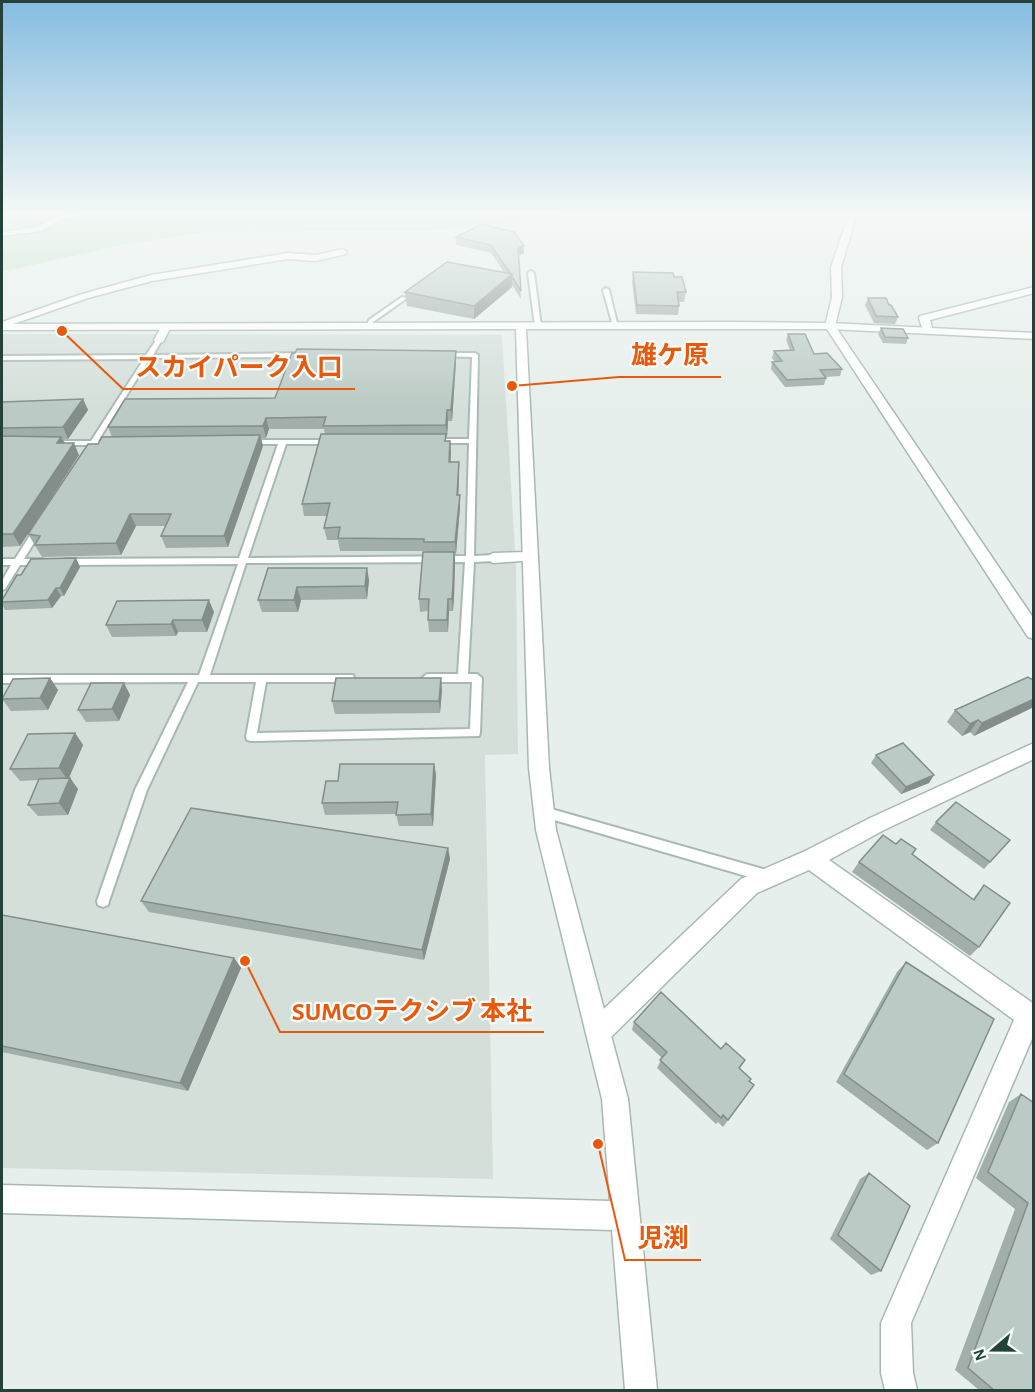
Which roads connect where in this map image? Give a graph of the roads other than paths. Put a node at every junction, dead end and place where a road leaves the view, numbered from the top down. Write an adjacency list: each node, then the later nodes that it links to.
1 (147, 279): 7 (street)
2 (531, 279): 9 (lane)
3 (836, 279): 11 (street)
4 (606, 290): 10 (lane)
5 (1034, 290): 13 (street)
6 (404, 298): 8 (lane)
7 (2, 326): 12 (street)
8 (368, 326): 9 (street); 12 (street)
9 (529, 326): 10 (street); 30 (street)
10 (616, 326): 11 (street)
11 (830, 326): 13 (street); 37 (street)
12 (166, 327): 15 (street)
13 (928, 331): 14 (street)
14 (1034, 336)
15 (159, 340): 18 (lane)
16 (309, 355): 18 (lane)
17 (427, 355): 21 (lane)
18 (148, 356): 19 (lane); 25 (lane)
19 (2, 358)
20 (425, 441): 21 (lane)
21 (472, 441): 32 (lane)
22 (236, 442): 23 (lane)
23 (283, 442): 24 (lane); 33 (lane)
24 (342, 442)
25 (93, 443): 26 (lane); 27 (lane); 28 (lane)
26 (117, 443)
27 (47, 444)
28 (86, 453)
29 (42, 523): 35 (lane)
30 (531, 557): 31 (street); 45 (street)
31 (492, 558): 32 (lane)
32 (470, 559): 33 (lane); 41 (lane)
33 (244, 561): 35 (lane); 43 (lane)
34 (2, 562): 35 (lane)
35 (17, 562): 36 (lane)
36 (2, 587)
37 (1034, 633)
38 (262, 678): 39 (lane); 41 (lane); 43 (lane)
39 (356, 678)
40 (416, 678): 41 (lane)
41 (463, 678)
42 (2, 679): 43 (lane)
43 (199, 679): 48 (lane)
44 (1034, 750): 46 (street)
45 (544, 812): 47 (lane); 50 (street)
46 (811, 859): 47 (street); 49 (street)
47 (770, 877): 50 (street)
48 (103, 901)
49 (1031, 1017): 54 (street)
50 (599, 1031): 52 (street)
51 (2, 1199): 52 (street)
52 (626, 1216): 53 (street)
53 (641, 1390)
54 (901, 1390)

